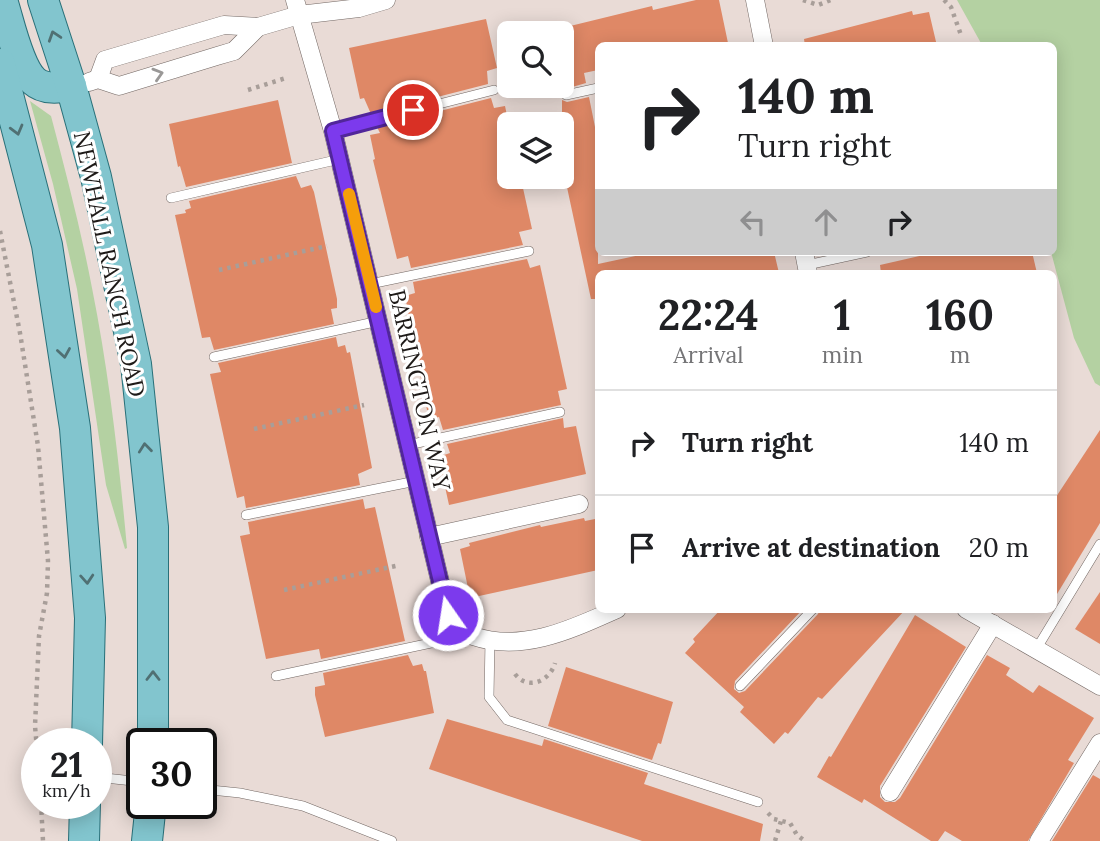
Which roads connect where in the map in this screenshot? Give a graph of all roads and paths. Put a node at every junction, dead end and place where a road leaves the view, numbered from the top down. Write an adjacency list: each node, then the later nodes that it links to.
1 (2, 0): 14 (main road)
2 (43, 0): 14 (main road, NEWHALL RANCH ROAD, one-way to 2)
3 (386, 0): 8 (street)
4 (755, 0): 11 (street)
5 (803, 0): 6 (path)
6 (831, 0)
7 (944, 0): 10 (path)
8 (297, 8): 9 (street); 19 (street, BARRINGTON WAY)
9 (258, 27): 14 (street, one-way to 9); 14 (street)
10 (961, 35)
11 (763, 42)
12 (0, 64): 55 (main road, one-way to 55)
13 (286, 78): 16 (path)
14 (85, 83): 56 (main road, NEWHALL RANCH ROAD, one-way to 14)
15 (595, 89): 18 (lane)
16 (248, 90)
17 (494, 90): 19 (lane)
18 (574, 93)
19 (333, 131): 20 (street, BARRINGTON WAY)
20 (340, 159): 21 (lane); 28 (street, BARRINGTON WAY)
21 (171, 198)
22 (0, 231): 54 (path)
23 (327, 246): 27 (path)
24 (529, 251): 28 (lane)
25 (845, 256): 26 (lane)
26 (807, 263)
27 (219, 270)
28 (370, 284): 29 (street, BARRINGTON WAY)
29 (379, 321): 30 (lane); 34 (street, BARRINGTON WAY)
30 (214, 357)
31 (363, 405): 33 (path)
32 (560, 412): 34 (lane)
33 (254, 429)
34 (408, 445): 35 (street, BARRINGTON WAY)
35 (416, 481): 37 (lane); 38 (street, BARRINGTON WAY)
36 (579, 504): 38 (street)
37 (246, 515)
38 (429, 537): 45 (street, BARRINGTON WAY)
39 (1100, 544): 48 (lane)
40 (400, 565): 41 (path)
41 (284, 590)
42 (608, 613): 47 (street)
43 (809, 613): 52 (lane)
44 (973, 613): 46 (street)
45 (458, 624): 47 (street); 51 (lane)
46 (993, 624): 48 (street); 59 (street)
47 (489, 639): 60 (lane)
48 (1037, 648): 53 (street)
49 (555, 663): 50 (path)
50 (515, 674)
51 (276, 676)
52 (740, 686)
53 (1100, 686)
54 (35, 728)
55 (87, 728)
56 (153, 728)
57 (1100, 743): 72 (street)
58 (217, 791): 69 (lane)
59 (890, 792)
60 (758, 802)
61 (42, 819): 66 (path)
62 (85, 819): 67 (main road)
63 (149, 819): 68 (main road)
64 (774, 820): 65 (path)
65 (781, 821): 70 (path); 71 (path)
66 (43, 841)
67 (84, 841)
68 (147, 841)
69 (392, 841)
70 (775, 841)
71 (805, 841)
72 (1039, 841)

